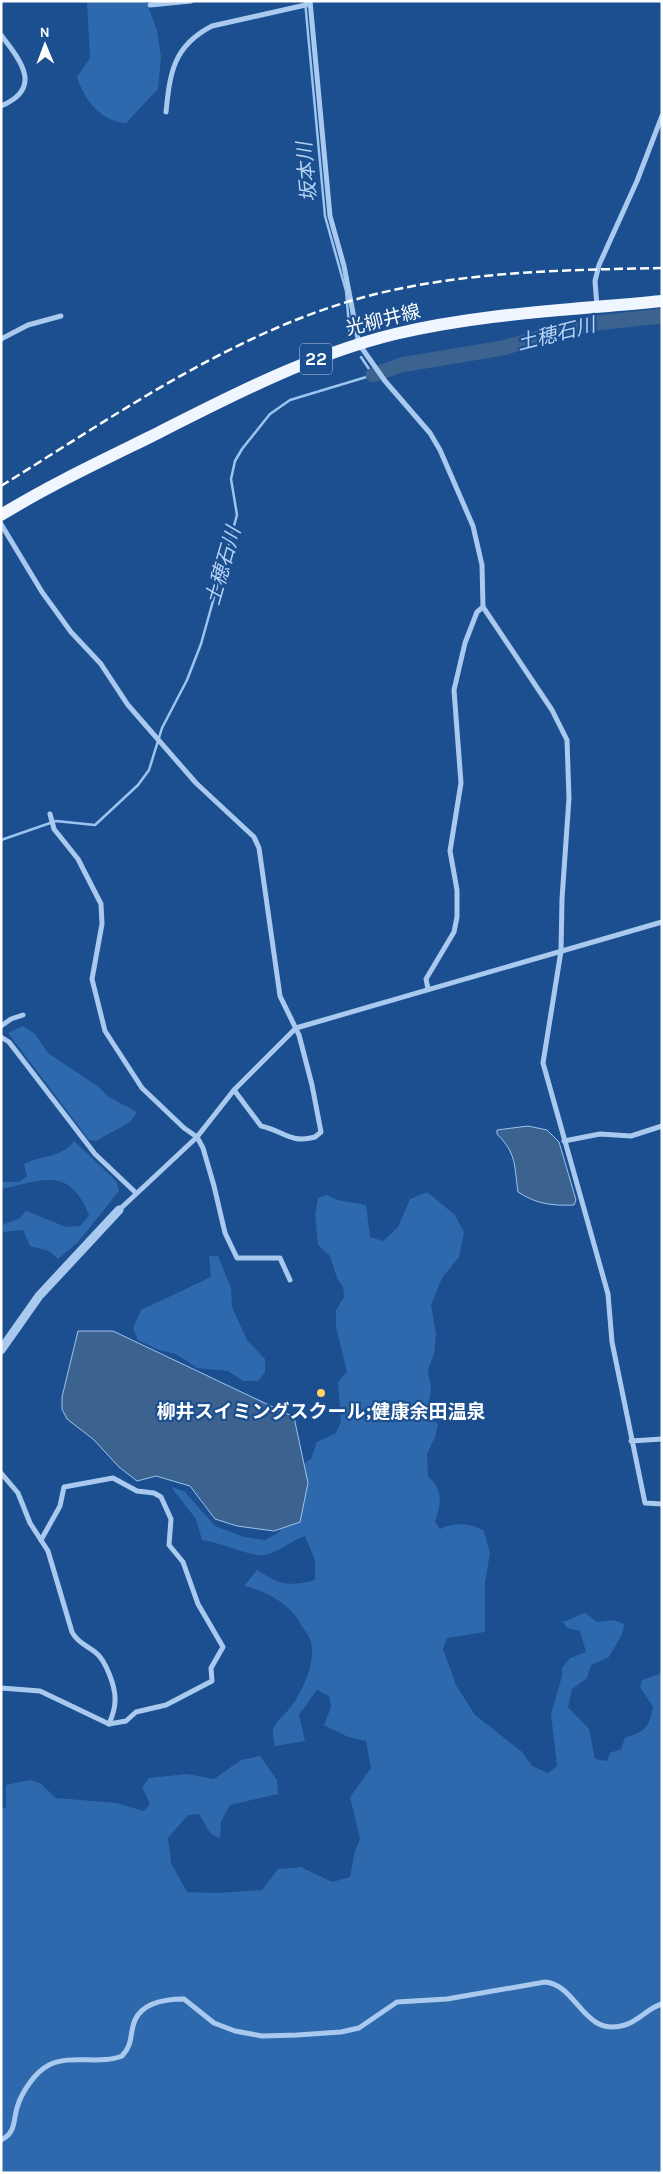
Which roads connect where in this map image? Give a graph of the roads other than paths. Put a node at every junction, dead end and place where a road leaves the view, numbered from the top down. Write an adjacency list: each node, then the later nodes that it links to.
1 (191, 1): 3 (street)
2 (310, 2): 6 (street); 12 (street)
3 (150, 5)
4 (1, 34): 5 (street)
5 (1, 106)
6 (166, 112)
7 (662, 116): 9 (street)
8 (662, 301): 9 (main road, 光柳井線 / 22)
9 (598, 307): 12 (main road, 光柳井線 / 22)
10 (61, 316): 11 (street)
11 (1, 338)
12 (359, 344): 13 (main road, 光柳井線 / 22); 15 (street)
13 (1, 515)
14 (1, 524): 22 (street)
15 (483, 607): 18 (street); 19 (street)
16 (50, 815): 26 (street)
17 (662, 922): 18 (street)
18 (561, 951): 19 (street); 27 (street)
19 (428, 989): 22 (street)
20 (23, 1015): 21 (street)
21 (1, 1026)
22 (296, 1028): 24 (street); 24 (street)
23 (1, 1037): 28 (street)
24 (234, 1090): 26 (street)
25 (662, 1126): 27 (street)
26 (197, 1136): 28 (street); 30 (street)
27 (564, 1141): 33 (street)
28 (135, 1192): 29 (street)
29 (119, 1210): 31 (street)
30 (290, 1280)
31 (1, 1350)
32 (662, 1439): 33 (street)
33 (631, 1441): 35 (street)
34 (1, 1474): 36 (street)
35 (662, 1504)
36 (41, 1540): 38 (street); 38 (street)
37 (1, 1688): 38 (street)
38 (109, 1724)
39 (662, 2004): 40 (street)
40 (1, 2140)

